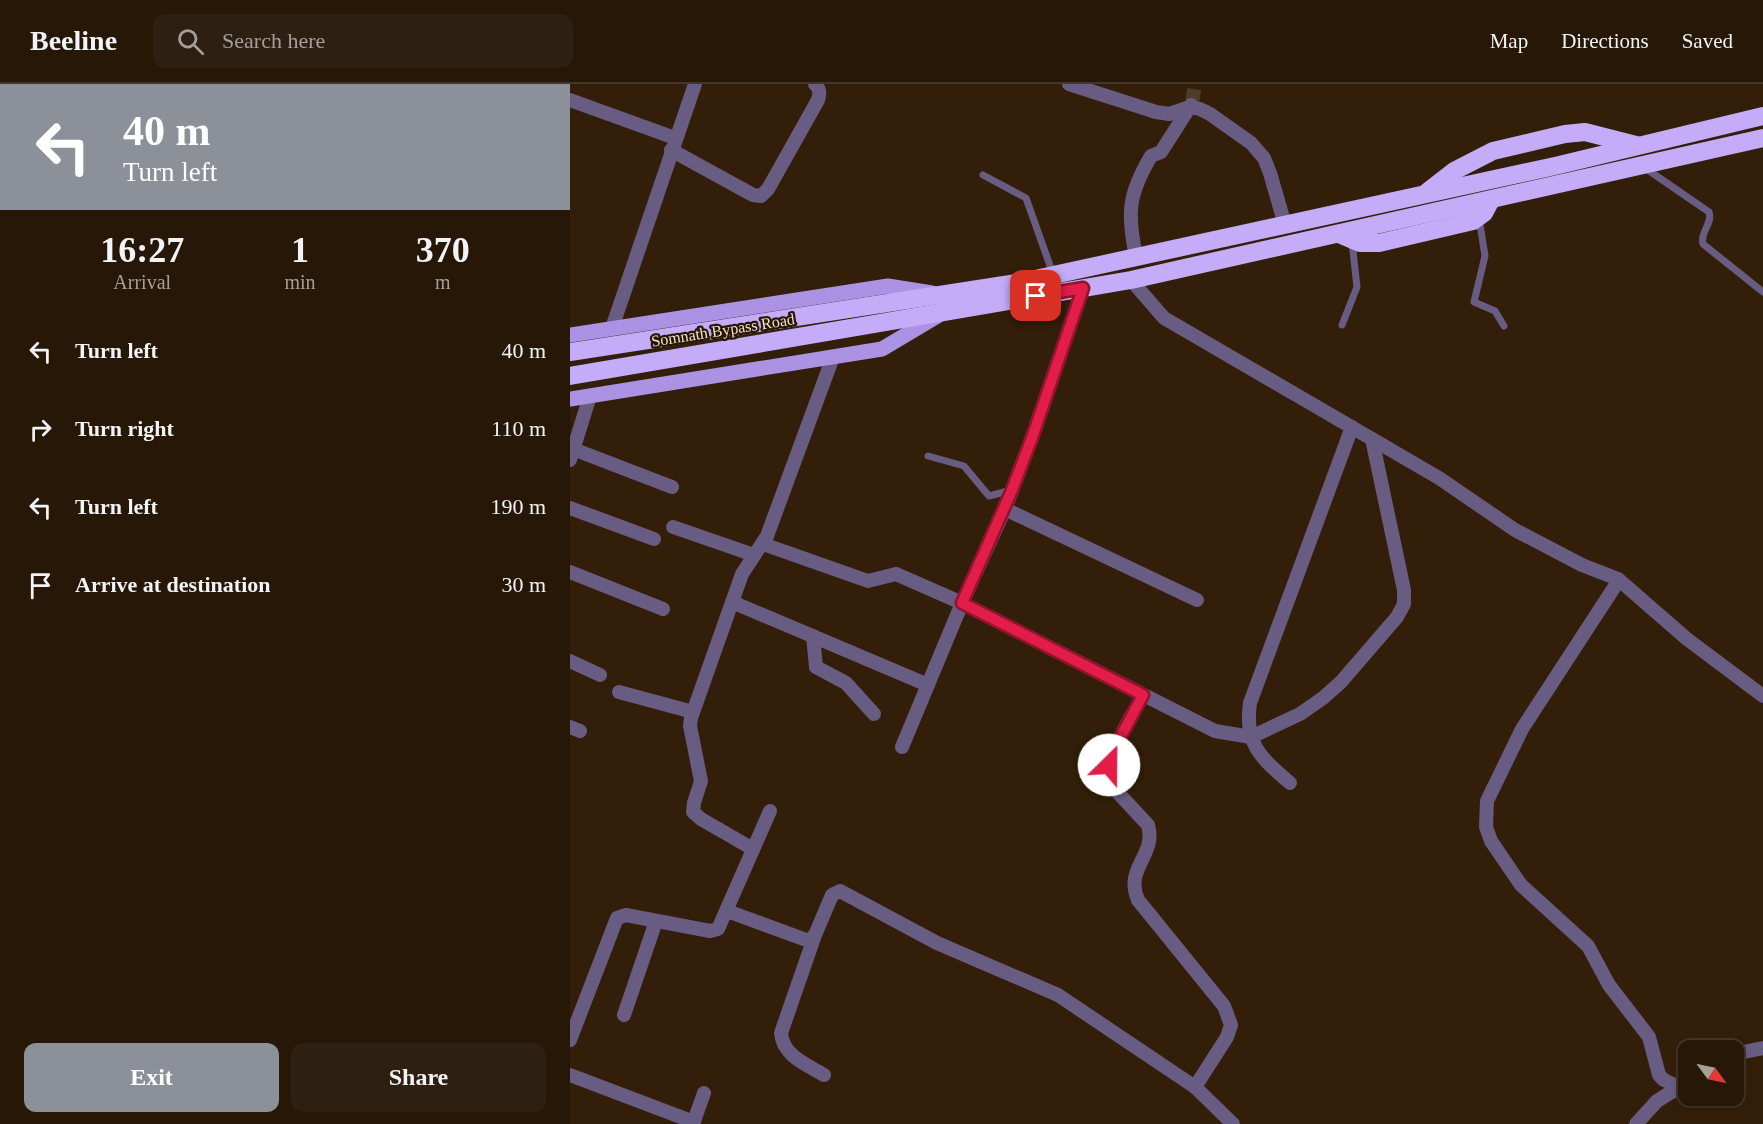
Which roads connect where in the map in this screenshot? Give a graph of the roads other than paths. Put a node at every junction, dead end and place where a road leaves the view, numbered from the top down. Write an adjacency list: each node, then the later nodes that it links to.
1 (695, 84): 8 (street)
2 (815, 84): 8 (street)
3 (1069, 84): 5 (street)
4 (570, 100): 8 (street)
5 (1191, 105): 15 (street); 17 (street)
6 (1763, 116): 9 (highway)
7 (1763, 138): 10 (highway)
8 (673, 144): 25 (street)
9 (1638, 146): 12 (highway); 12 (highway)
10 (1642, 166): 13 (highway); 21 (lane)
11 (983, 175): 18 (lane)
12 (1424, 195): 15 (highway)
13 (1491, 200): 14 (highway); 16 (highway)
14 (1479, 218): 16 (highway); 24 (lane)
15 (1285, 225): 17 (highway)
16 (1345, 237): 19 (highway); 23 (lane)
17 (1136, 257): 18 (highway)
18 (1053, 275): 22 (highway)
19 (1131, 280): 20 (highway); 32 (street)
20 (1083, 288): 22 (highway); 37 (street)
21 (1763, 292)
22 (943, 303): 25 (main road); 27 (highway, Somnath Bypass Road); 28 (main road); 29 (highway, Somnath Bypass Road)
23 (1342, 325)
24 (1504, 326)
25 (612, 328): 26 (main road)
26 (570, 335)
27 (570, 352)
28 (833, 357): 30 (main road); 42 (street)
29 (570, 376)
30 (590, 396): 31 (main road); 34 (street)
31 (570, 399)
32 (1352, 427): 33 (street); 59 (street)
33 (1372, 439): 45 (street); 59 (street)
34 (572, 454): 36 (street)
35 (928, 456): 37 (lane)
36 (672, 487)
37 (1012, 490): 39 (street)
38 (570, 508): 41 (street)
39 (1005, 509): 46 (street); 48 (street)
40 (673, 527): 43 (street)
41 (654, 539)
42 (763, 544): 43 (street); 48 (street)
43 (754, 555): 47 (street)
44 (570, 572): 49 (street)
45 (1619, 580): 56 (street); 73 (street)
46 (1197, 600)
47 (732, 602): 50 (street); 57 (street)
48 (962, 603): 53 (street); 55 (street)
49 (663, 609)
50 (813, 636): 53 (street); 58 (street)
51 (570, 662): 52 (street)
52 (600, 675)
53 (928, 685): 60 (street)
54 (619, 692): 57 (street)
55 (1143, 695): 59 (street); 75 (street)
56 (1763, 696)
57 (693, 712): 63 (street)
58 (874, 714)
59 (1251, 737): 61 (street)
60 (902, 747)
61 (1290, 783)
62 (770, 811): 63 (street)
63 (753, 849): 64 (street)
64 (727, 910): 65 (street); 66 (street)
65 (656, 921): 67 (street); 68 (street)
66 (814, 938): 72 (street); 75 (street)
67 (624, 1015)
68 (570, 1040)
69 (1763, 1048): 70 (street)
70 (1744, 1052)
71 (570, 1074): 79 (street)
72 (824, 1075)
73 (1659, 1075): 74 (street); 78 (street)
74 (1678, 1083)
75 (1195, 1087): 80 (street)
76 (1678, 1087): 78 (street)
77 (704, 1093): 79 (street)
78 (1651, 1107): 81 (street)
79 (693, 1123)
80 (1233, 1124)
81 (1636, 1124)

